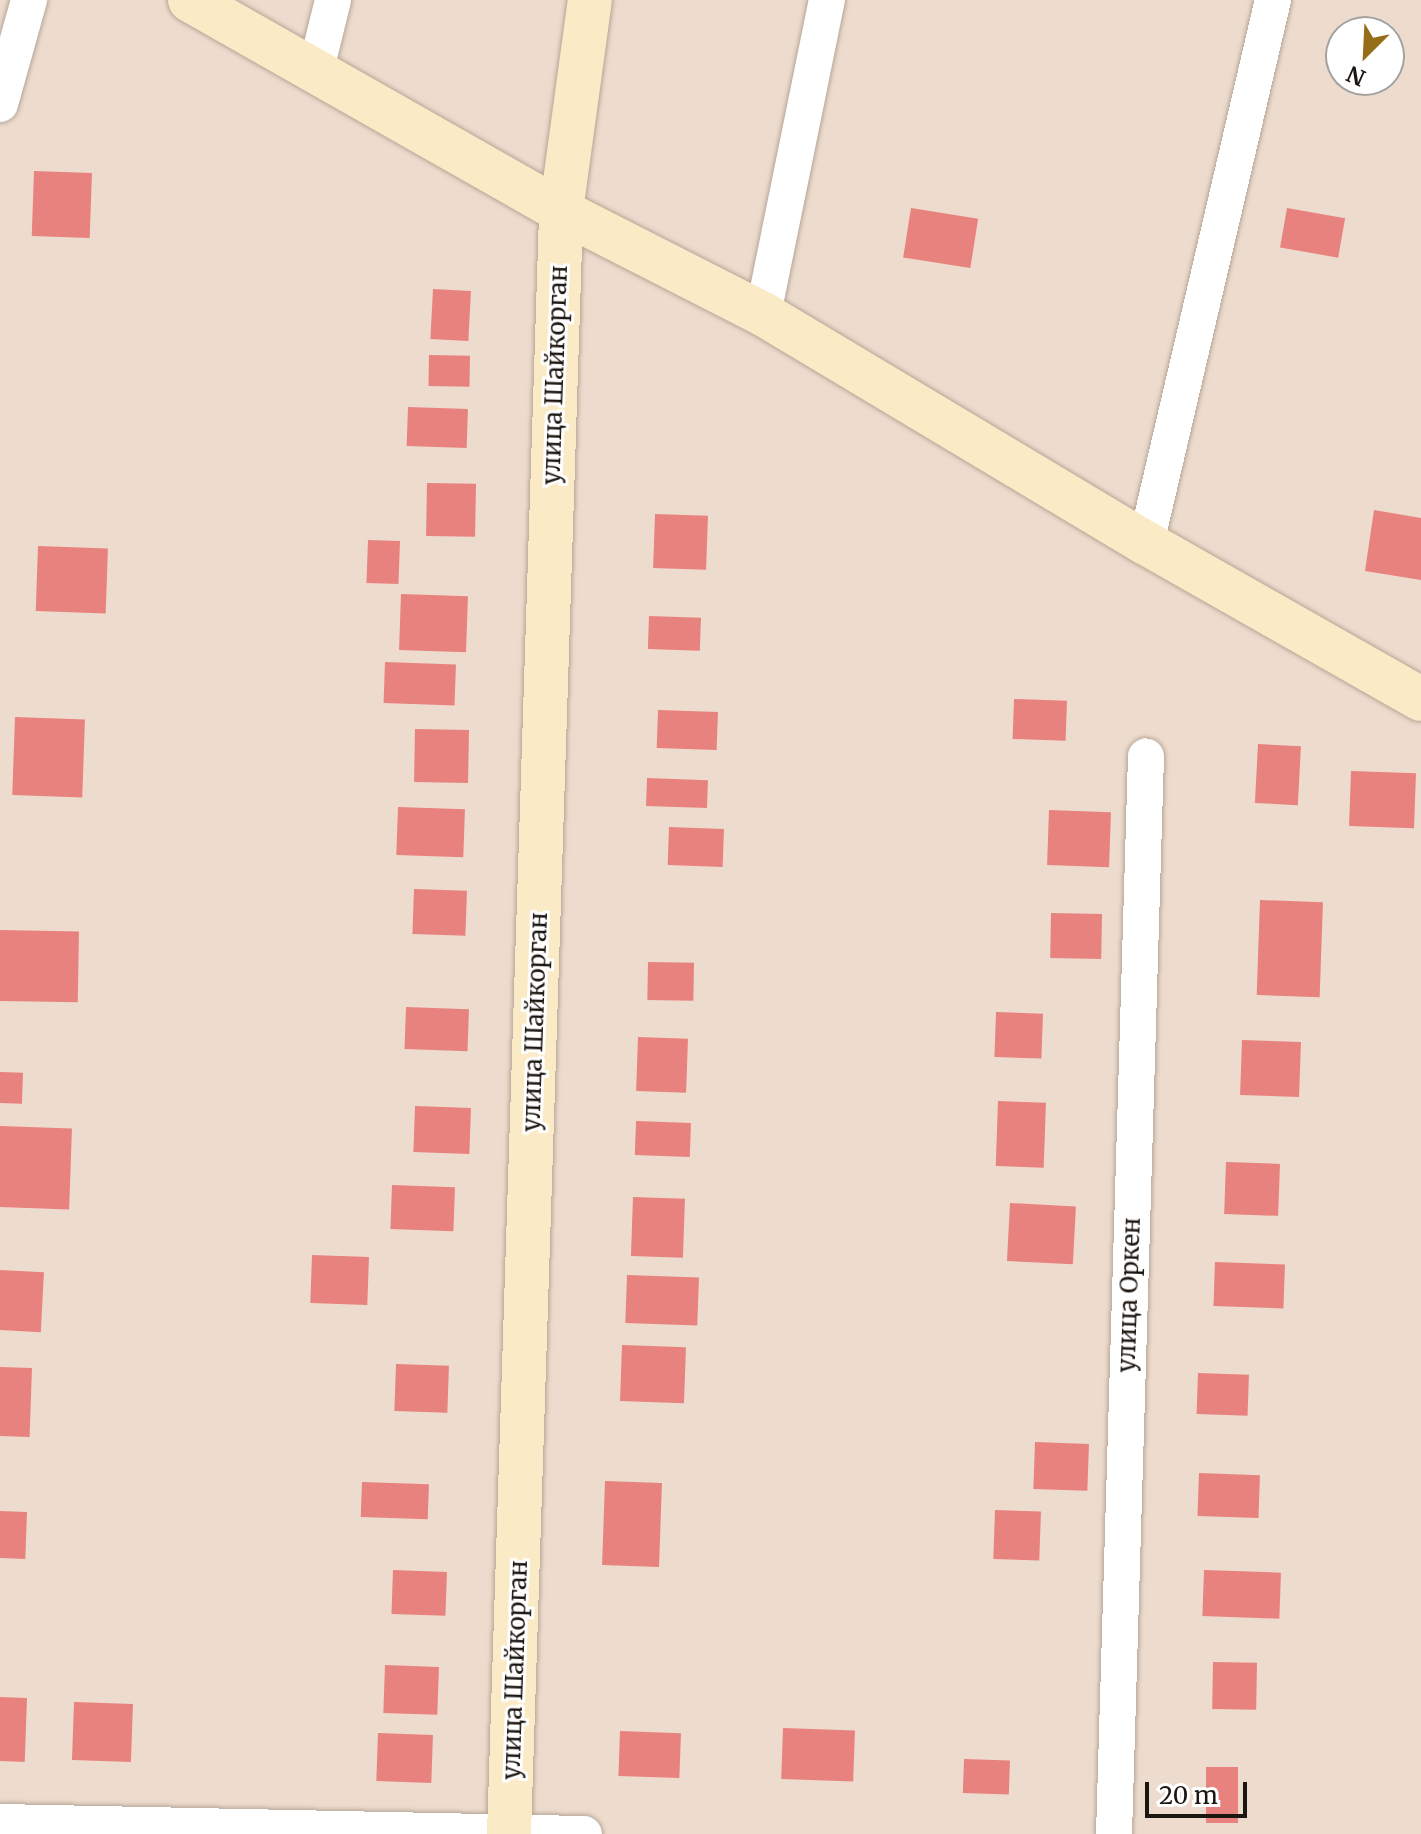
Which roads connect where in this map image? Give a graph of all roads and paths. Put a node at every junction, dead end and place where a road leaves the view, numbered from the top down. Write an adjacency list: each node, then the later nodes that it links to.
1 (29, 0): 8 (street)
2 (190, 0): 7 (street)
3 (333, 0): 7 (street)
4 (590, 0): 9 (street, улица Шайкорган)
5 (827, 0): 10 (street)
6 (1273, 0): 11 (street)
7 (315, 73): 9 (street)
8 (0, 104)
9 (561, 211): 10 (street); 15 (street, улица Шайкорган)
10 (763, 314): 11 (street)
11 (1146, 543): 12 (street)
12 (1421, 699)
13 (1146, 756): 17 (street, улица Оркен)
14 (0, 1822): 15 (street)
15 (509, 1832): 16 (street)
16 (584, 1834)
17 (1114, 1834)

